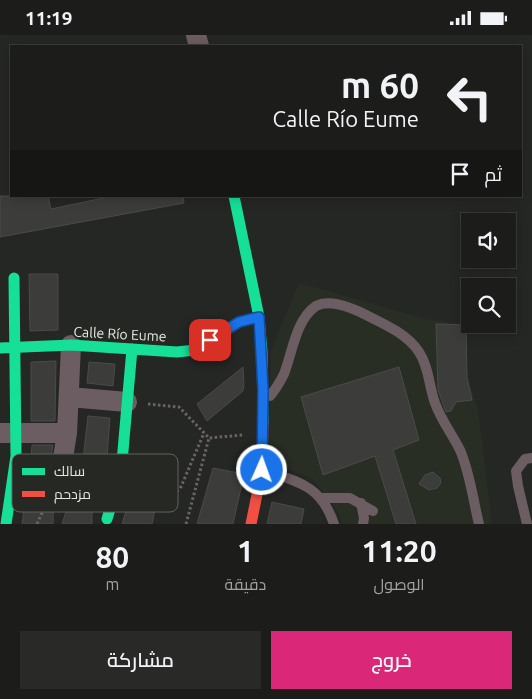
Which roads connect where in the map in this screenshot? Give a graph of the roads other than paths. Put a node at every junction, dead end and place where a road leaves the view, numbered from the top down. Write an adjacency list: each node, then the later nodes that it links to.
1 (234, 197): 3 (street)
2 (14, 278): 6 (street)
3 (259, 317): 7 (street, Calle Río Eume); 10 (street)
4 (71, 345): 6 (street, Calle Río Eume); 7 (street, Calle Río Eume); 8 (street)
5 (0, 347): 6 (street, Calle Río Eume)
6 (14, 347): 11 (street)
7 (132, 349): 9 (street)
8 (69, 397): 9 (street); 12 (street)
9 (127, 402): 14 (street)
10 (264, 404): 17 (street); 28 (lane)
11 (7, 433): 12 (street); 16 (street)
12 (66, 433): 13 (street)
13 (63, 454)
14 (123, 454)
15 (532, 458): 29 (lane)
16 (12, 460)
17 (262, 470): 19 (lane); 25 (street)
18 (12, 484): 24 (street)
19 (321, 499): 20 (lane); 26 (lane)
20 (361, 503): 21 (lane); 27 (lane)
21 (373, 511)
22 (109, 512): 23 (street)
23 (107, 519)
24 (6, 524)
25 (251, 524)
26 (334, 524)
27 (363, 524)
28 (479, 524)
29 (528, 524)

